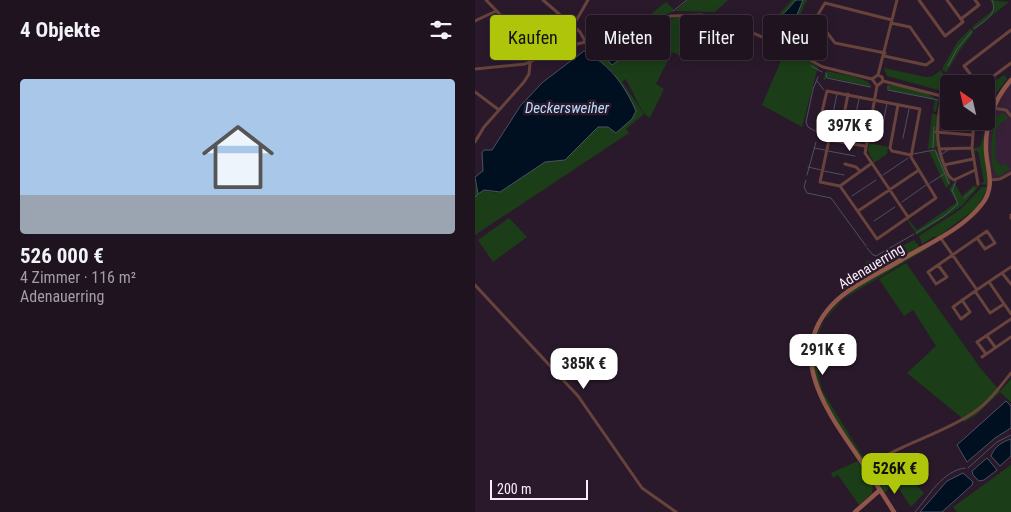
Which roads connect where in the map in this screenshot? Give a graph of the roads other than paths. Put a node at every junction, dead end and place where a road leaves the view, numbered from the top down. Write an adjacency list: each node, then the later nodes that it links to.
1 (486, 0): 8 (street)
2 (543, 0): 10 (street)
3 (588, 0): 13 (street)
4 (897, 0): 14 (street)
5 (919, 0): 11 (street)
6 (947, 0): 11 (street)
7 (975, 0): 11 (street)
8 (497, 11): 9 (street); 12 (street)
9 (501, 15)
10 (560, 15)
11 (961, 19)
12 (475, 21)
13 (576, 21)
14 (892, 22): 19 (street); 19 (street); 19 (street)
15 (576, 29): 18 (street)
16 (1010, 31): 17 (street); 24 (street)
17 (1011, 36)
18 (585, 42): 20 (street); 26 (street)
19 (885, 55): 23 (street)
20 (530, 63): 22 (street); 38 (street)
21 (1011, 63): 25 (street)
22 (475, 69)
23 (878, 75): 26 (street); 28 (street)
24 (970, 75)
25 (995, 75)
26 (872, 79): 29 (street)
27 (1011, 80): 35 (main road, Adenauerring)
28 (883, 81): 29 (street); 32 (street)
29 (877, 86): 33 (street)
30 (475, 92): 38 (street)
31 (848, 94): 33 (street); 45 (street); 46 (street)
32 (940, 95)
33 (874, 99): 34 (street); 48 (street)
34 (898, 105): 51 (street); 51 (street)
35 (995, 106)
36 (940, 107): 39 (street)
37 (995, 108): 40 (street)
38 (499, 110): 47 (street)
39 (939, 112): 43 (street)
40 (1011, 116)
41 (973, 130): 44 (street)
42 (988, 130): 60 (main road, Adenauerring)
43 (936, 132): 44 (street); 50 (street)
44 (972, 135): 49 (street)
45 (829, 140): 46 (street); 62 (street)
46 (839, 141): 48 (street)
47 (475, 142)
48 (865, 146): 53 (street)
49 (972, 148): 50 (street); 52 (street)
50 (939, 150): 55 (street)
51 (911, 155): 56 (street)
52 (973, 159): 55 (street); 57 (street)
53 (872, 163): 58 (street); 63 (street)
54 (845, 164): 58 (street)
55 (944, 165): 57 (street)
56 (919, 170): 63 (street); 65 (street)
57 (975, 170): 61 (street)
58 (860, 171): 62 (street)
59 (1011, 173): 60 (street)
60 (991, 180): 66 (main road, Adenauerring)
61 (978, 184)
62 (840, 186): 64 (street)
63 (890, 190): 64 (street); 65 (street)
64 (858, 211): 65 (street)
65 (908, 217)
66 (940, 237): 68 (street); 84 (main road, Adenauerring)
67 (977, 238): 67 (street); 68 (street)
68 (952, 255): 69 (street); 75 (street)
69 (938, 265): 69 (street)
70 (1011, 266): 71 (street)
71 (1002, 273): 72 (street); 73 (street)
72 (989, 282): 75 (street); 77 (street)
73 (1011, 284)
74 (475, 285): 86 (street)
75 (976, 291): 76 (street); 77 (street)
76 (962, 300): 76 (street)
77 (1004, 304): 78 (street)
78 (1011, 314)
79 (1011, 319): 80 (street)
80 (987, 336): 82 (street); 82 (street)
81 (1011, 337): 82 (street)
82 (995, 348)
83 (1011, 373): 84 (street)
84 (866, 468): 85 (main road, Adenauerring)
85 (879, 490): 87 (main road); 88 (main road, Adenauerring)
86 (676, 512)
87 (855, 512)
88 (894, 512)

